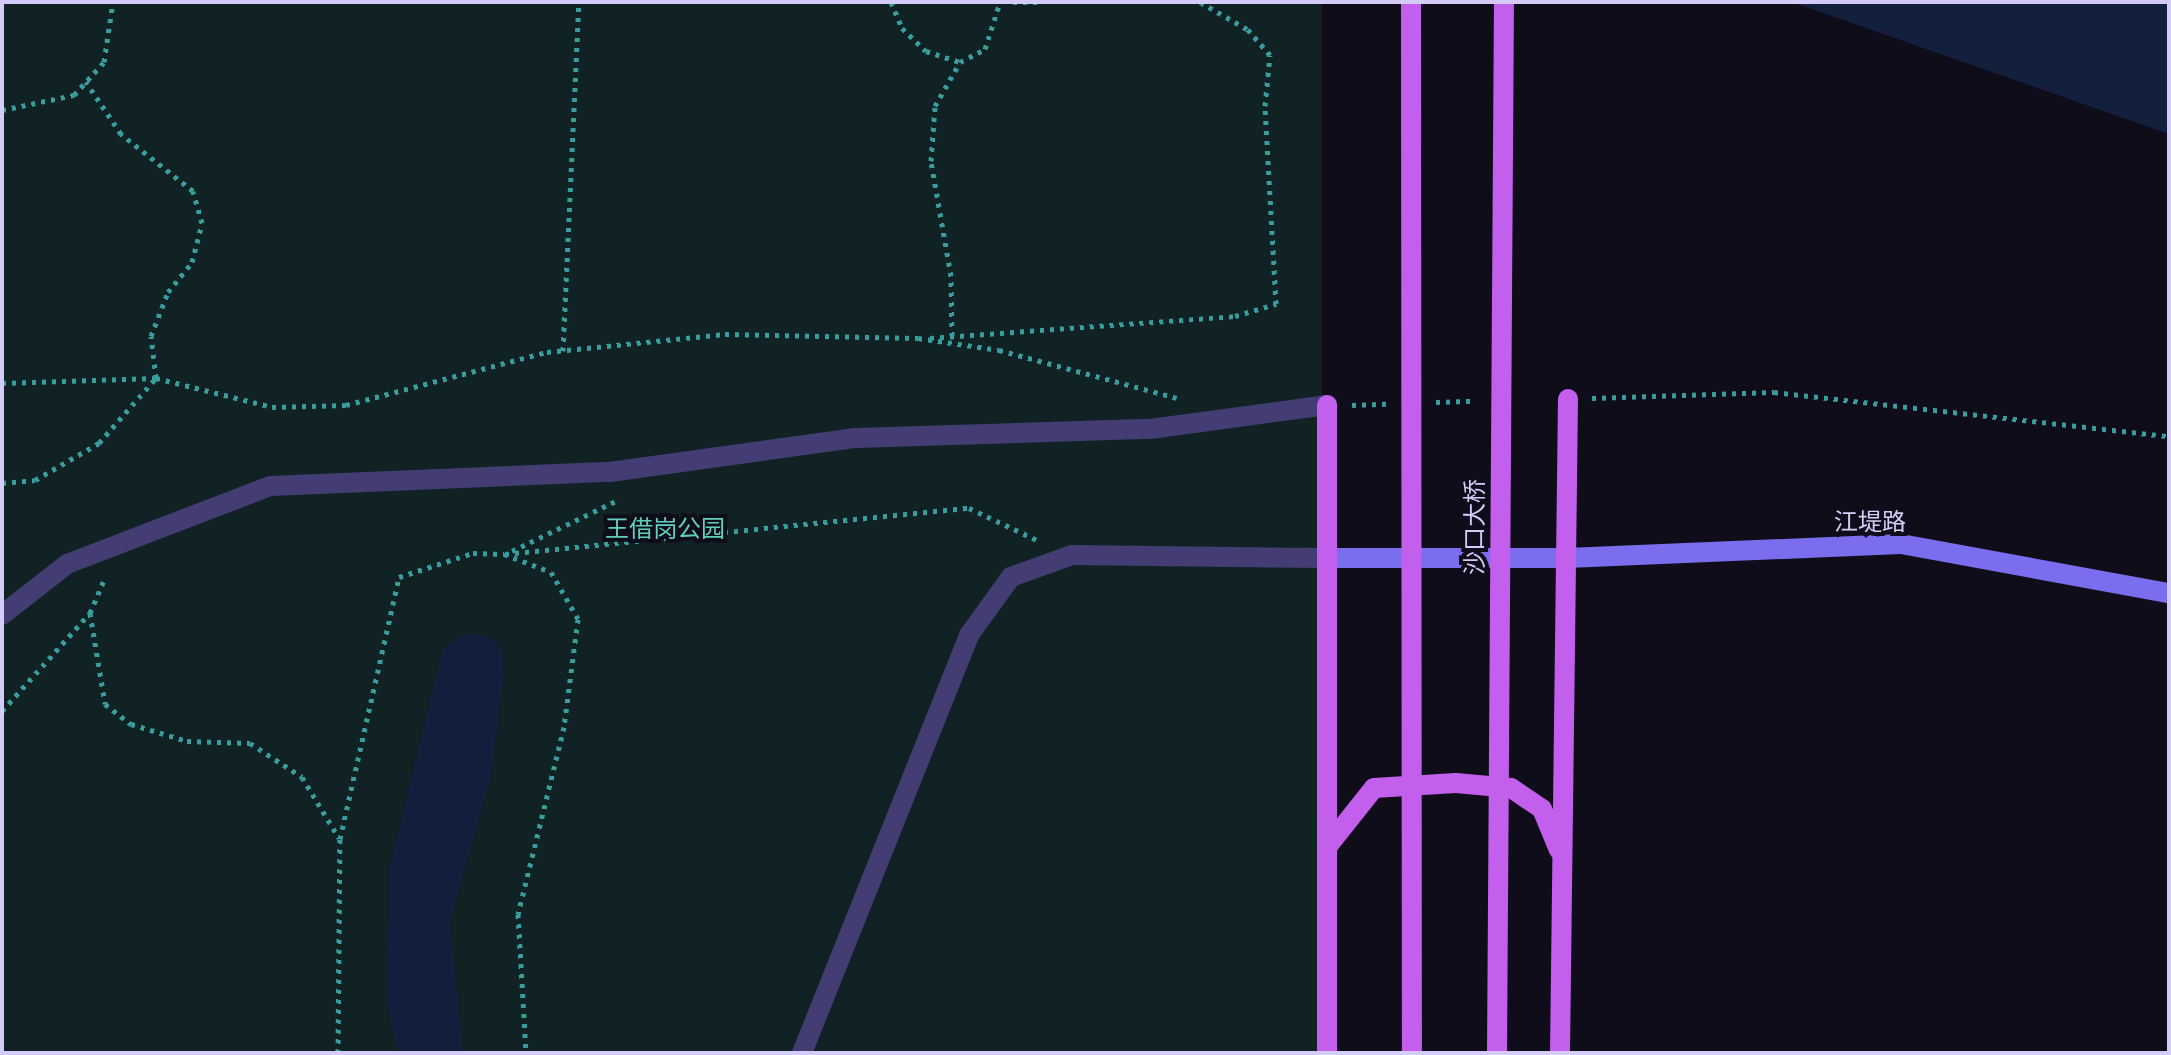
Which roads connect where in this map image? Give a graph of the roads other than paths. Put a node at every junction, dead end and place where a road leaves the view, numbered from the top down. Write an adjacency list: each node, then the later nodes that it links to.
1 (1411, 2): 13 (main road, bridge)
2 (1504, 2): 14 (main road, 沙口大桥, bridge)
3 (1568, 399): 6 (main road)
4 (1327, 405): 5 (main road); 8 (street)
5 (1327, 558): 6 (street, 江堤路); 9 (main road); 11 (street)
6 (1567, 558): 7 (street, 江堤路); 10 (main road)
7 (2169, 593)
8 (2, 615)
9 (1327, 847): 10 (main road); 12 (main road)
10 (1563, 858): 15 (main road)
11 (802, 1053)
12 (1327, 1053)
13 (1412, 1053)
14 (1497, 1053)
15 (1560, 1053)

